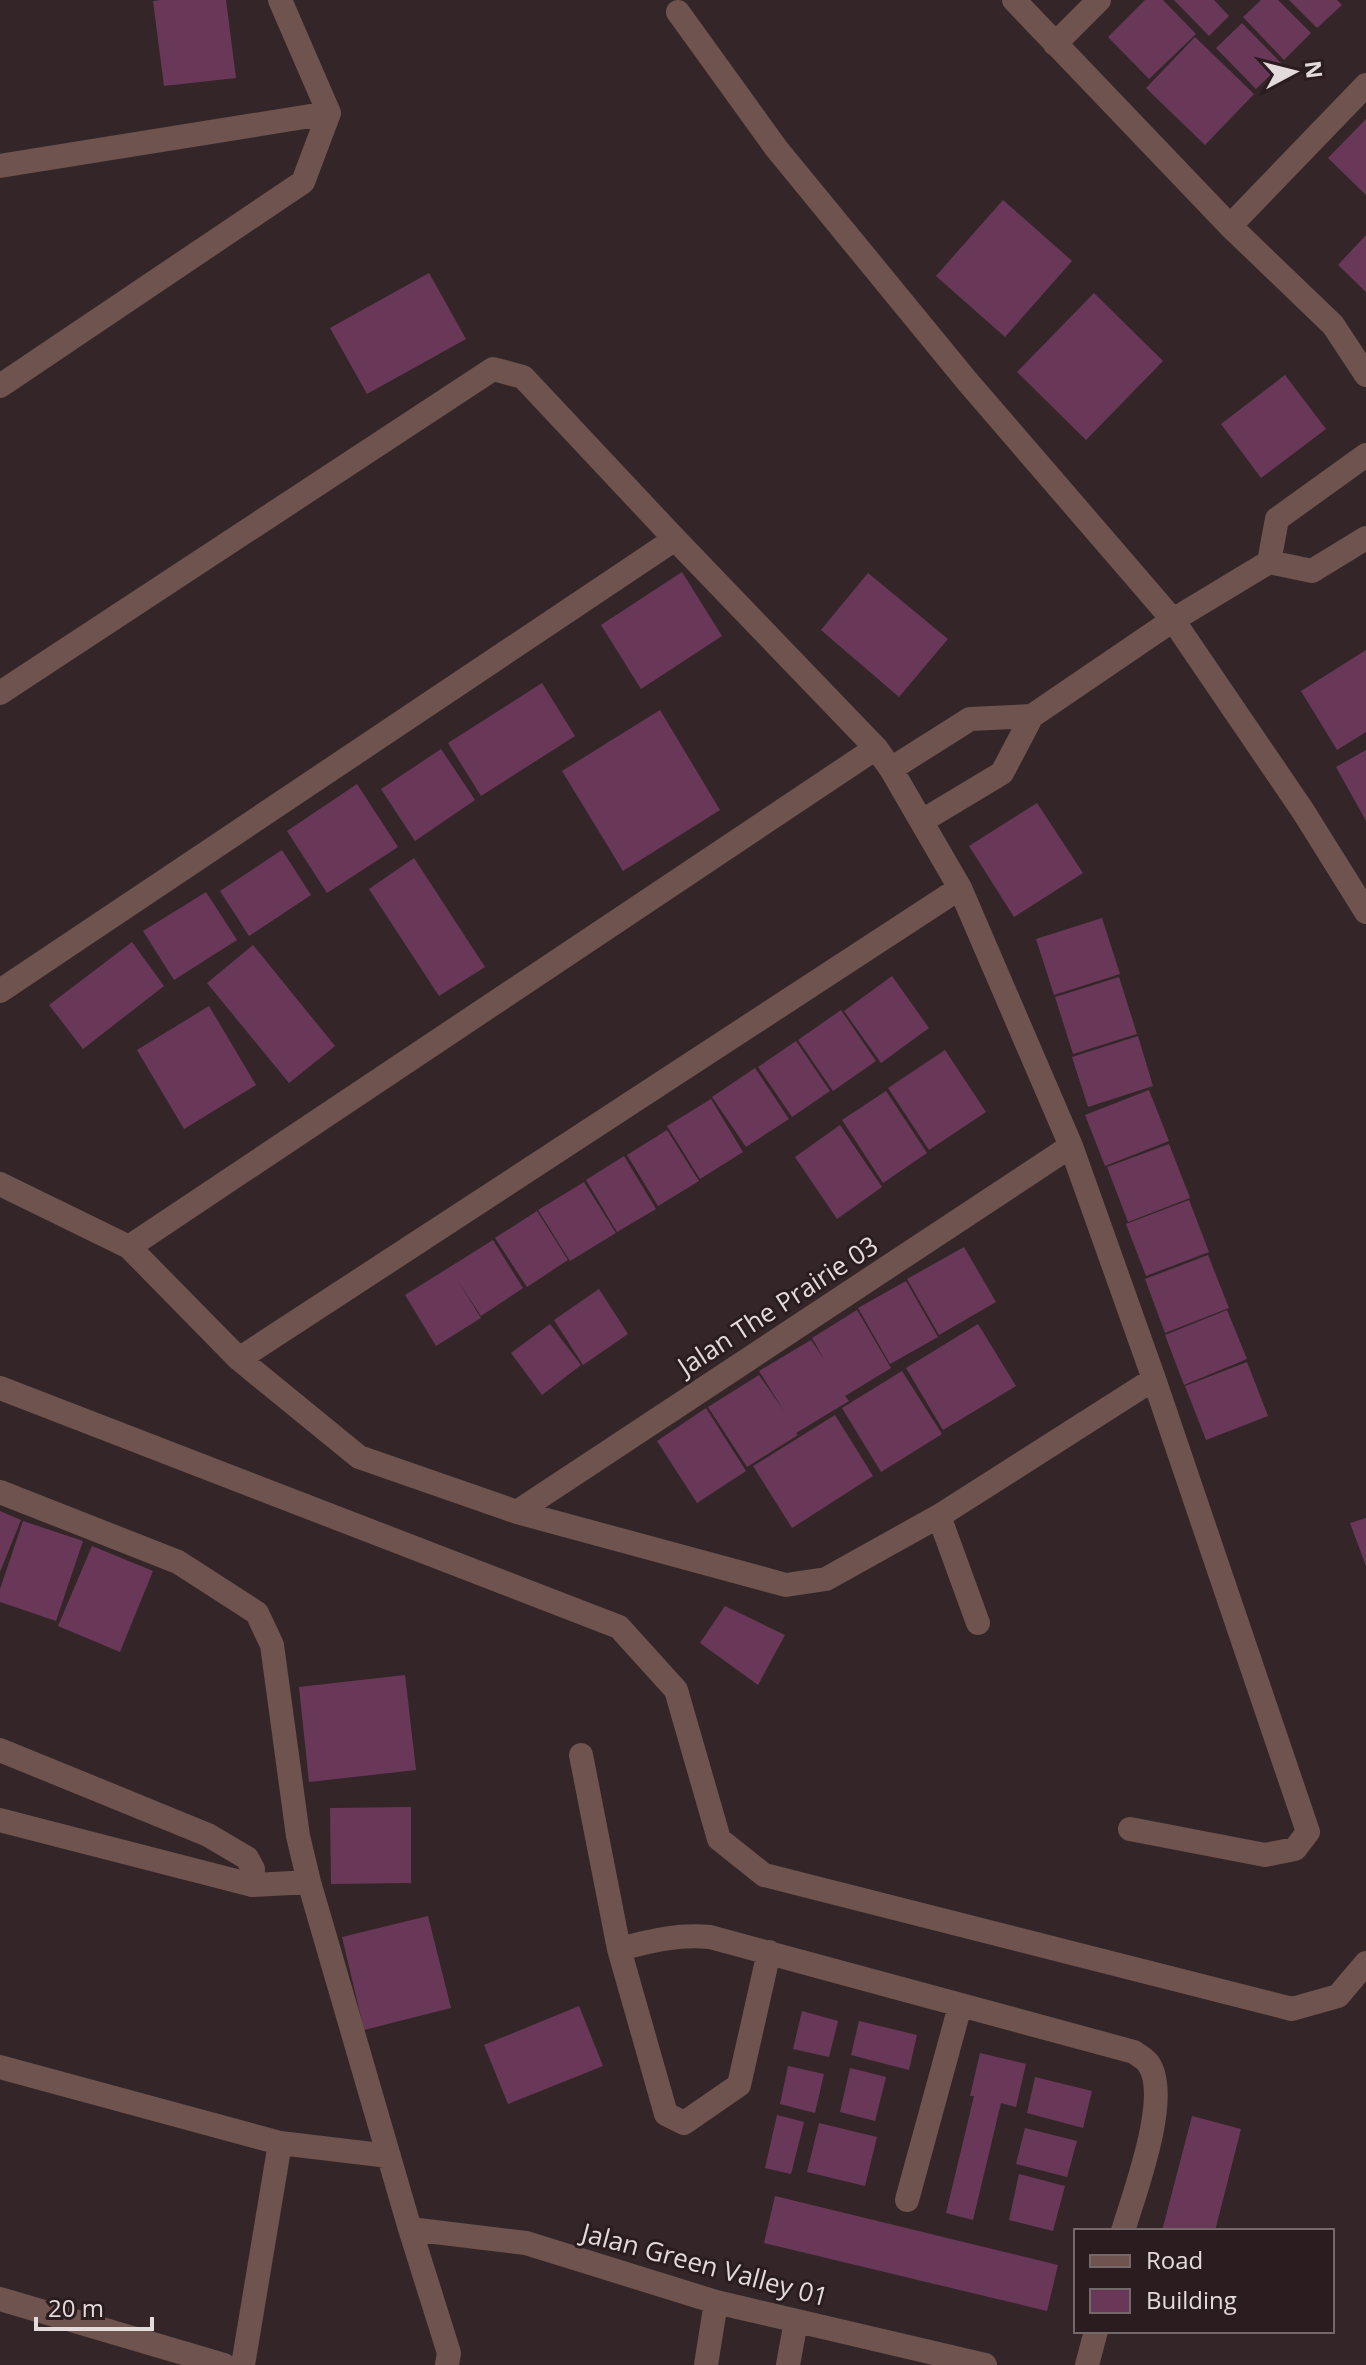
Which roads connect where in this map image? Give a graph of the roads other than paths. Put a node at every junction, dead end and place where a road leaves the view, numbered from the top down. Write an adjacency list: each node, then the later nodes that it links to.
1 (280, 0): 7 (street)
2 (1014, 0): 5 (street)
3 (1099, 0): 5 (street)
4 (680, 4): 16 (street)
5 (1055, 44): 9 (street)
6 (1366, 85): 9 (street)
7 (329, 113): 8 (street); 11 (street)
8 (0, 166)
9 (1230, 226): 10 (street)
10 (1366, 375)
11 (0, 386)
12 (1366, 455): 15 (street)
13 (1366, 538): 15 (street)
14 (675, 539): 17 (street); 19 (street); 24 (street)
15 (1269, 562): 16 (street)
16 (1173, 620): 18 (street); 23 (street)
17 (0, 693)
18 (1032, 716): 20 (street); 21 (street)
19 (876, 748): 20 (street); 27 (street)
20 (891, 769): 21 (street)
21 (922, 821): 22 (street)
22 (960, 888): 25 (street); 28 (street)
23 (1366, 912)
24 (0, 991)
25 (1071, 1146): 29 (street); 32 (street, Jalan The Prairie 03)
26 (0, 1184): 27 (street)
27 (129, 1247): 28 (street)
28 (239, 1359): 32 (street)
29 (1154, 1379): 33 (street); 38 (street)
30 (0, 1388): 43 (street)
31 (0, 1492): 39 (street)
32 (517, 1512): 33 (street)
33 (939, 1516): 34 (street)
34 (978, 1623)
35 (0, 1750): 40 (street)
36 (581, 1755): 41 (street)
37 (0, 1820): 40 (street)
38 (1130, 1829)
39 (309, 1882): 40 (street); 47 (street)
40 (252, 1885)
41 (619, 1949): 42 (street); 42 (street)
42 (769, 1952): 44 (street)
43 (1366, 1963)
44 (960, 2006): 48 (street); 50 (street)
45 (0, 2067): 46 (street)
46 (280, 2143): 47 (street); 56 (street)
47 (389, 2156): 49 (street)
48 (907, 2200)
49 (410, 2229): 52 (street, Jalan Green Valley 01); 57 (street)
50 (1124, 2229)
51 (0, 2299): 55 (street)
52 (716, 2302): 53 (street, Jalan Green Valley 01); 58 (street)
53 (796, 2321): 59 (street); 60 (street, Jalan Green Valley 01)
54 (1095, 2333): 61 (street)
55 (224, 2365)
56 (243, 2365)
57 (447, 2365)
58 (706, 2365)
59 (788, 2365)
60 (985, 2365)
61 (1087, 2365)

